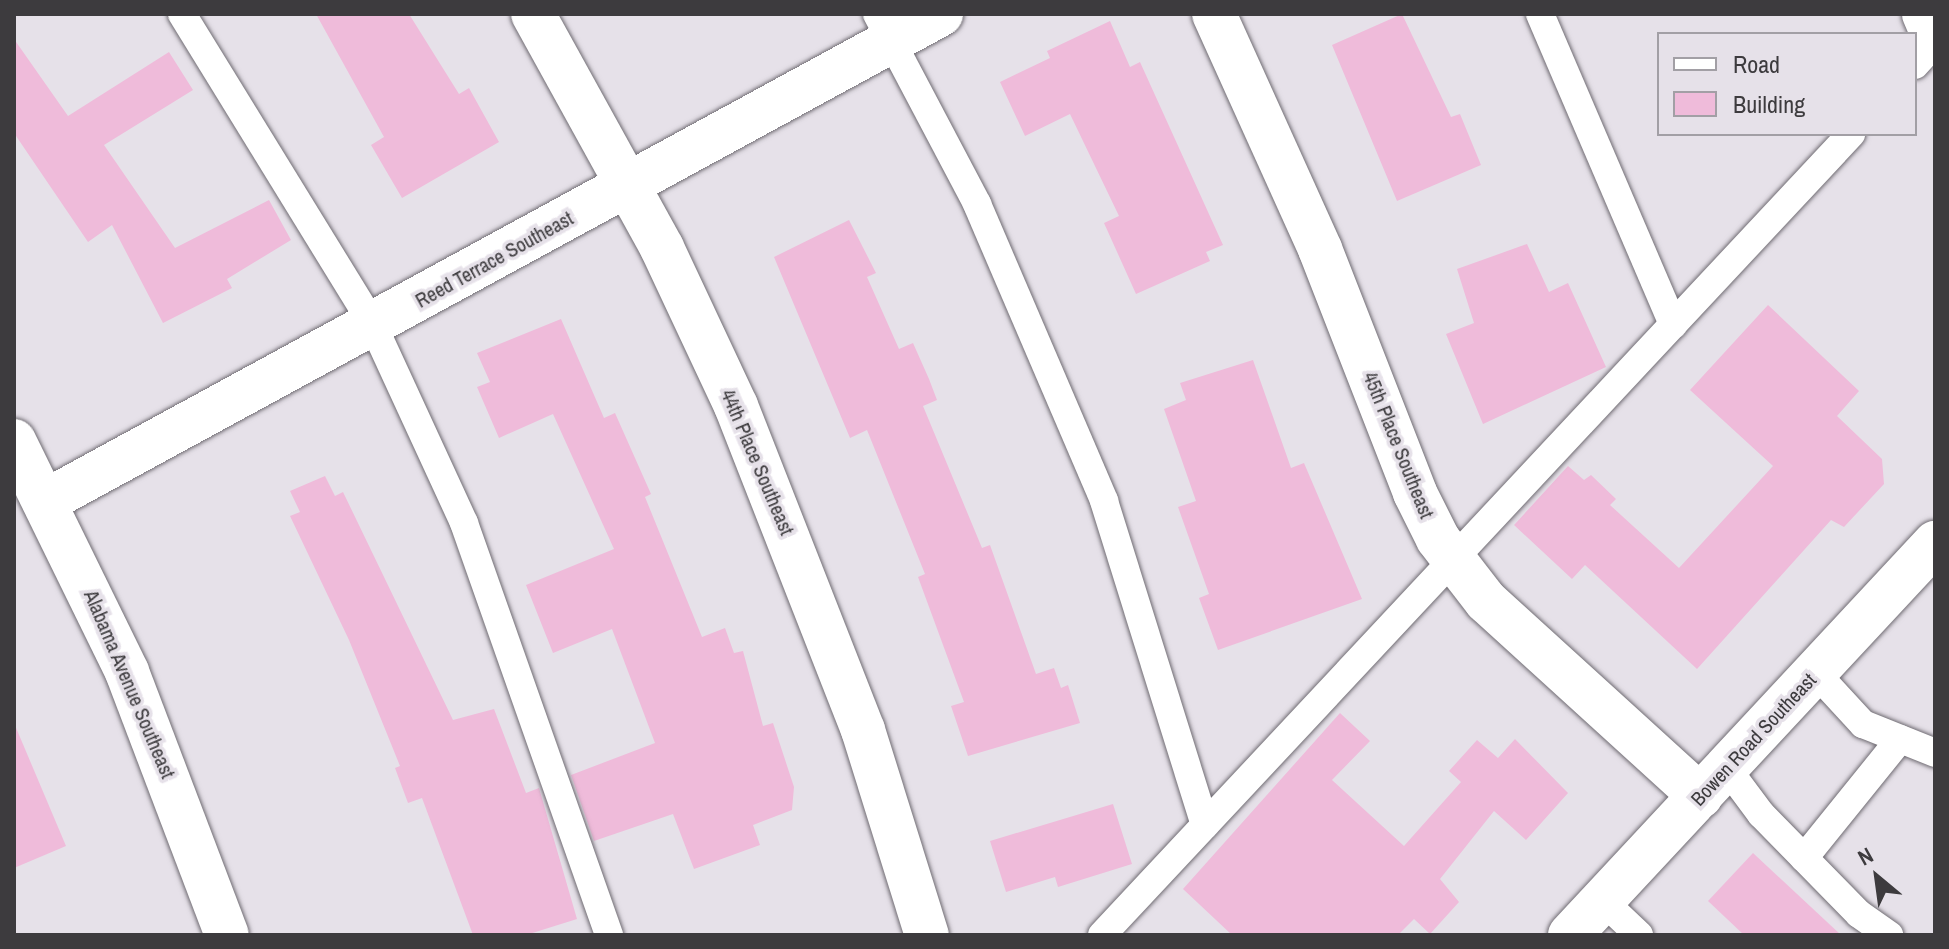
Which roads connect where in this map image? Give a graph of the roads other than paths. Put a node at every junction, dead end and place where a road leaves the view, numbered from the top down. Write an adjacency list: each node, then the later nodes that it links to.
1 (182, 14): 12 (lane)
2 (533, 14): 11 (street, 44th Place Southeast)
3 (941, 14): 7 (street, Reed Terrace Southeast)
4 (1214, 14): 17 (street, 45th Place Southeast)
5 (1540, 14): 13 (lane)
6 (1924, 14): 8 (street)
7 (884, 27): 11 (street, Reed Terrace Southeast); 22 (lane)
8 (1935, 42): 9 (lane)
9 (1917, 63)
10 (1849, 136): 13 (lane)
11 (629, 185): 12 (street, Reed Terrace Southeast); 27 (street, 44th Place Southeast)
12 (373, 325): 15 (street, Reed Terrace Southeast); 26 (lane)
13 (1673, 325): 17 (lane)
14 (14, 441): 15 (street, Alabama Avenue Southeast)
15 (46, 501): 25 (street, Alabama Avenue Southeast)
16 (1935, 543): 18 (street, Bowen Road Southeast)
17 (1453, 561): 21 (street, 45th Place Southeast); 22 (lane)
18 (1815, 672): 19 (lane); 21 (street, Bowen Road Southeast)
19 (1900, 739): 20 (lane); 23 (lane)
20 (1935, 753)
21 (1713, 782): 23 (lane); 24 (street, Bowen Road Southeast)
22 (1205, 825): 28 (lane)
23 (1804, 858): 31 (lane)
24 (1602, 900): 29 (street, Bowen Road Southeast); 30 (lane)
25 (227, 935)
26 (609, 935)
27 (927, 935)
28 (1102, 935)
29 (1570, 935)
30 (1639, 935)
31 (1889, 935)

